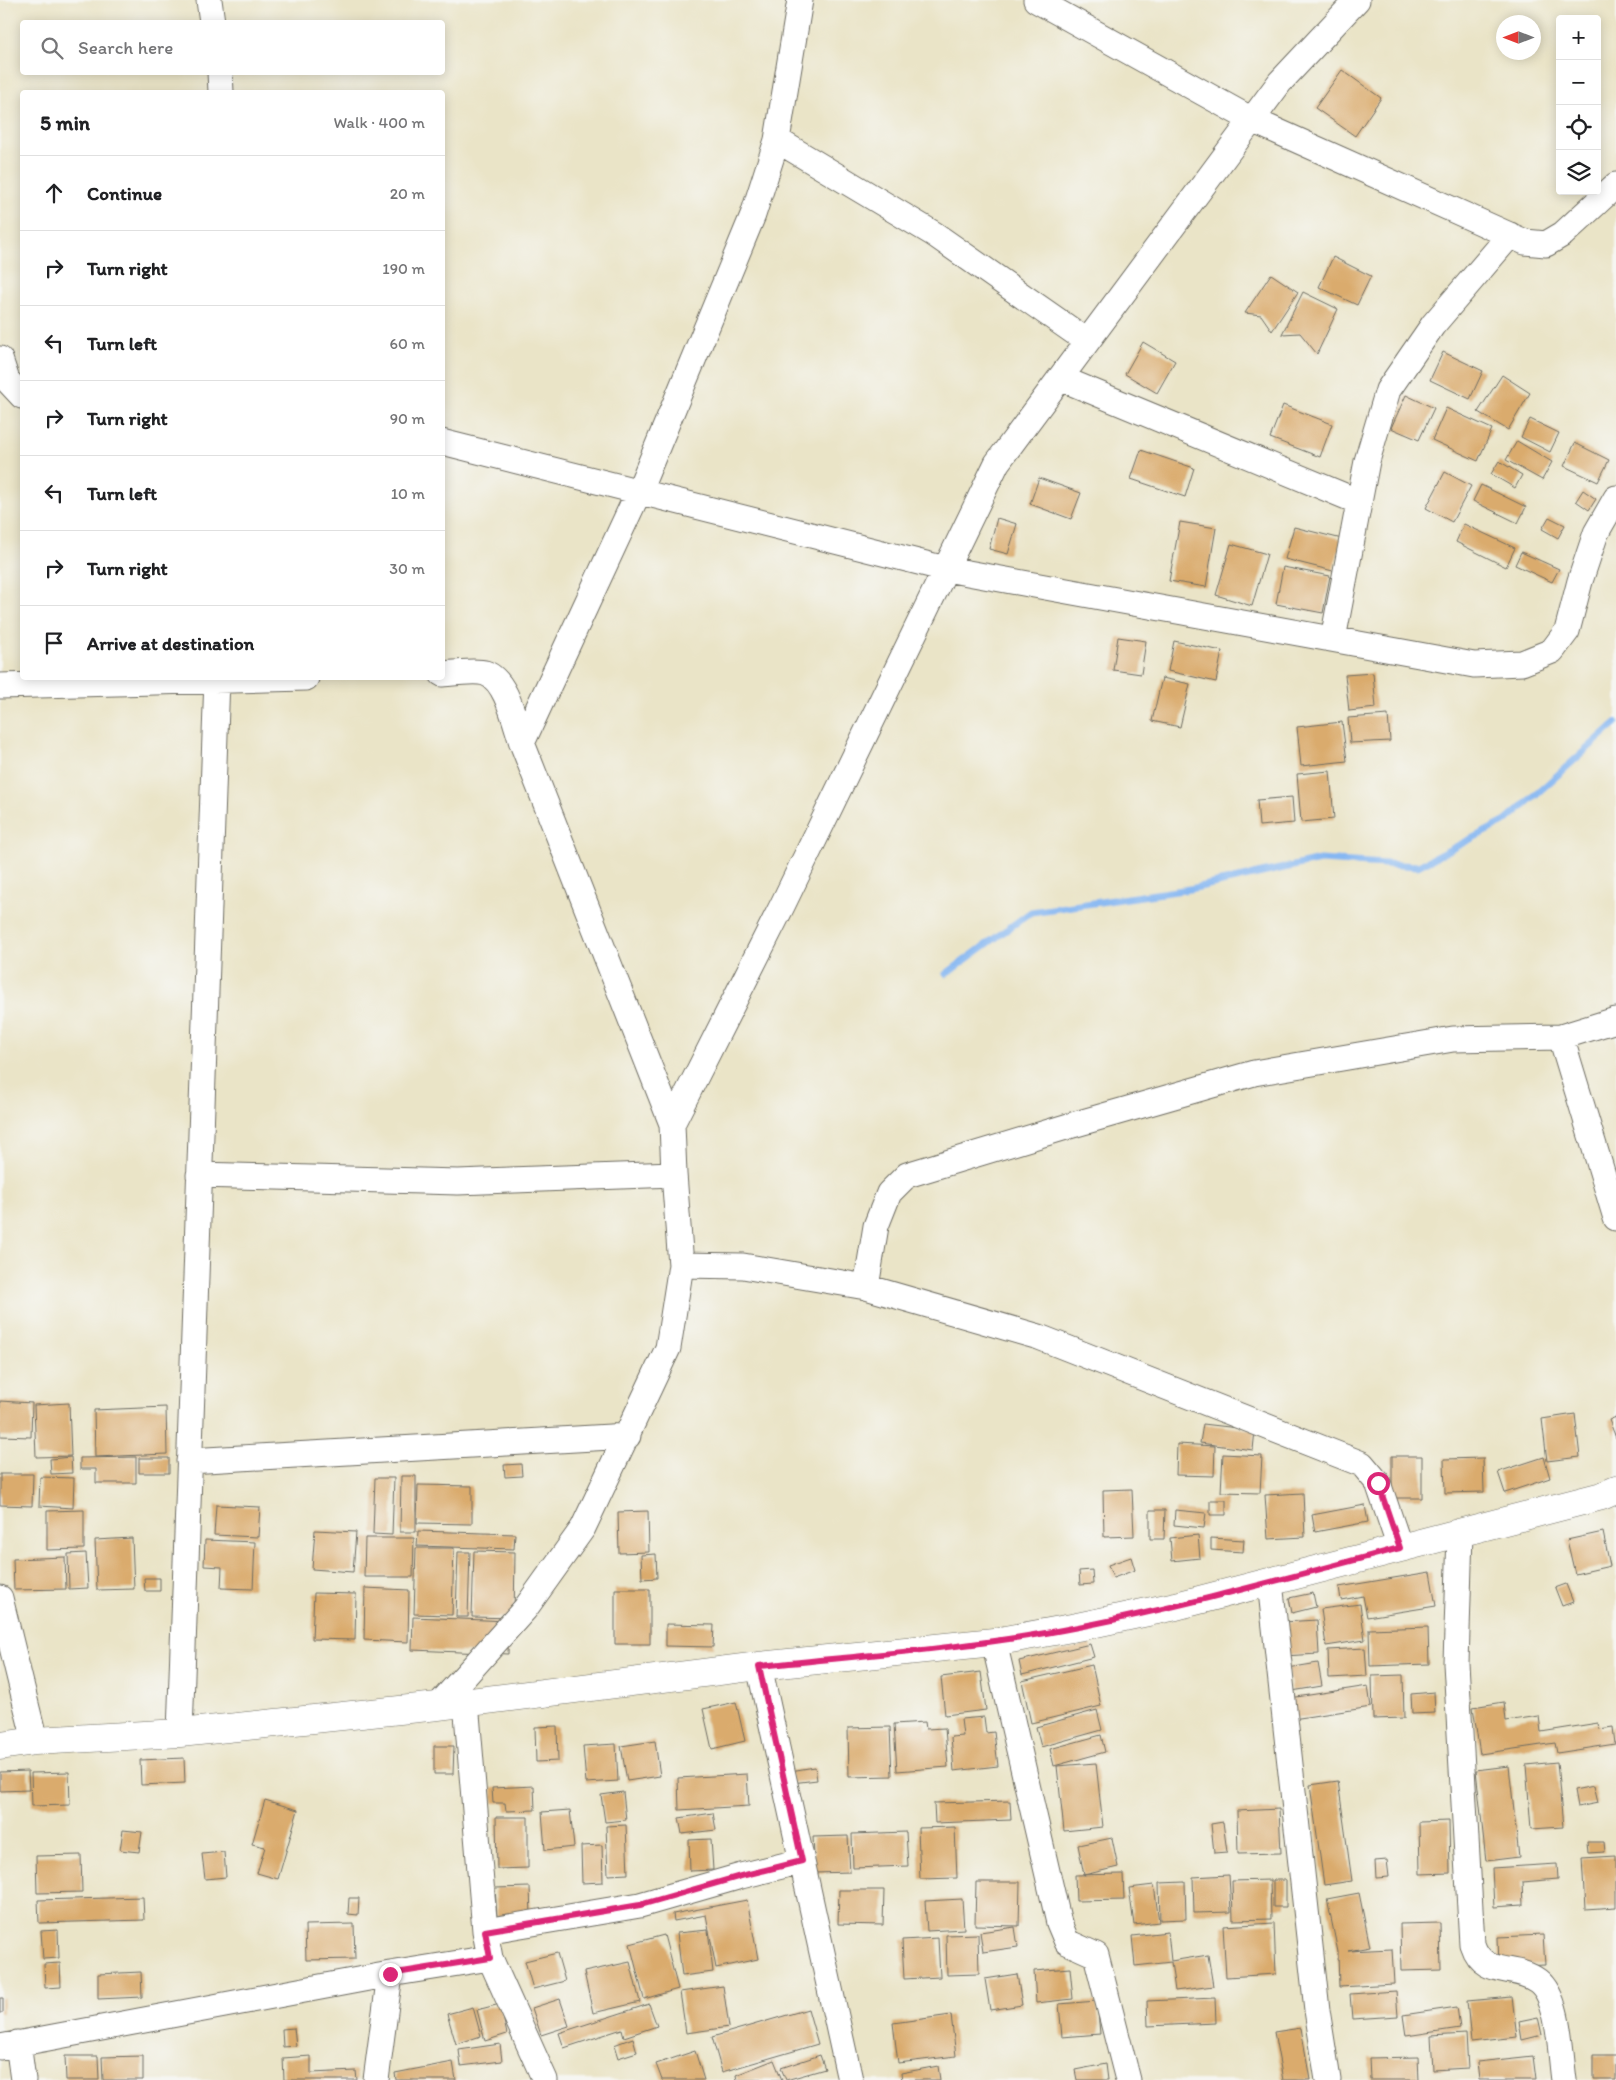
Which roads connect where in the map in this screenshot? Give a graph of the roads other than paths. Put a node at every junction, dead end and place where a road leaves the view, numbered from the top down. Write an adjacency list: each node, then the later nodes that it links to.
1 (209, 0): 5 (street)
2 (800, 0): 9 (street)
3 (1036, 0): 8 (street)
4 (1357, 0): 8 (street)
5 (212, 20)
6 (220, 75): 7 (street)
7 (221, 90)
8 (1252, 120): 11 (street); 12 (street)
9 (777, 140): 12 (street); 17 (street)
10 (1616, 185): 11 (street)
11 (1510, 236): 19 (street)
12 (1087, 341): 14 (street)
13 (0, 359): 15 (street)
14 (1060, 378): 19 (street); 20 (street)
15 (20, 394)
16 (445, 443): 17 (street)
17 (639, 491): 20 (street); 26 (street)
18 (1616, 498): 21 (street)
19 (1359, 502): 21 (street)
20 (946, 569): 21 (street); 29 (street)
21 (1332, 640)
22 (445, 674): 26 (street)
23 (186, 680): 25 (street)
24 (217, 680): 31 (street)
25 (0, 686)
26 (522, 743): 29 (street)
27 (1616, 1020): 28 (street)
28 (1561, 1037): 32 (street); 34 (street)
29 (672, 1124): 30 (street)
30 (674, 1174): 31 (street); 33 (street)
31 (199, 1175): 36 (street)
32 (1616, 1218)
33 (681, 1265): 34 (street); 35 (street)
34 (866, 1287): 39 (street)
35 (628, 1436): 36 (street); 45 (street)
36 (189, 1461): 46 (street)
37 (1616, 1490): 38 (street)
38 (1460, 1533): 39 (street); 60 (street)
39 (1400, 1548): 40 (street)
40 (1270, 1582): 42 (street); 59 (street)
41 (0, 1598): 47 (street)
42 (994, 1642): 43 (street); 58 (street)
43 (759, 1666): 44 (street); 49 (street)
44 (466, 1702): 45 (street); 50 (street)
45 (438, 1706): 46 (street)
46 (180, 1733): 47 (street)
47 (35, 1741): 48 (street)
48 (0, 1746)
49 (802, 1861): 50 (street); 57 (street)
50 (485, 1931): 51 (street)
51 (490, 1958): 52 (street); 56 (street)
52 (390, 1974): 53 (street); 55 (street)
53 (9, 2045): 54 (street)
54 (23, 2080)
55 (376, 2080)
56 (544, 2080)
57 (850, 2080)
58 (1128, 2080)
59 (1328, 2080)
60 (1564, 2080)

